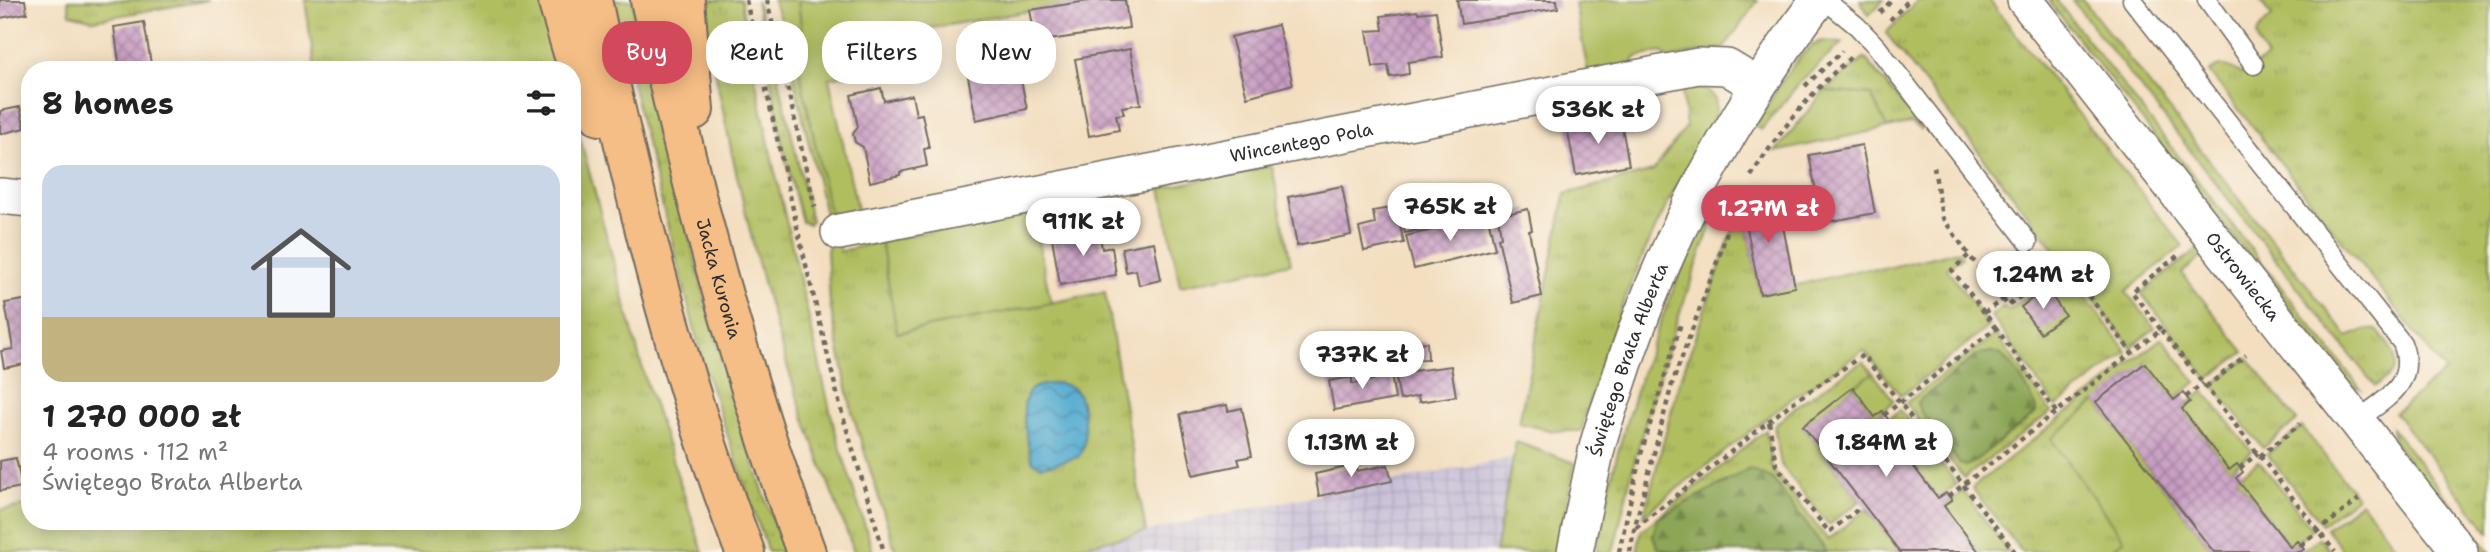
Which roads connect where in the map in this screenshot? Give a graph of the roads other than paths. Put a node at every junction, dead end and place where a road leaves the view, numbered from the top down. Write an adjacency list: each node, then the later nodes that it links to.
1 (557, 0): 10 (main road)
2 (592, 0): 15 (main road)
3 (650, 0): 14 (main road, Jacka Kuronia)
4 (685, 0): 14 (main road)
5 (1818, 0): 13 (street, Świętego Brata Alberta)
6 (1825, 0): 19 (lane)
7 (2025, 0): 20 (street, Ostrowiecka)
8 (2132, 0): 20 (lane)
9 (2207, 0): 11 (lane)
10 (576, 61)
11 (2254, 65)
12 (581, 73): 15 (main road)
13 (1758, 86): 18 (street, Wincentego Pola); 23 (street, Świętego Brata Alberta)
14 (693, 182): 22 (main road, Jacka Kuronia)
15 (635, 190): 21 (main road)
16 (0, 195): 17 (street)
17 (21, 198)
18 (827, 221)
19 (2028, 242)
20 (2357, 421): 24 (street, Ostrowiecka)
21 (745, 552)
22 (806, 552)
23 (1575, 552)
24 (2460, 552)

